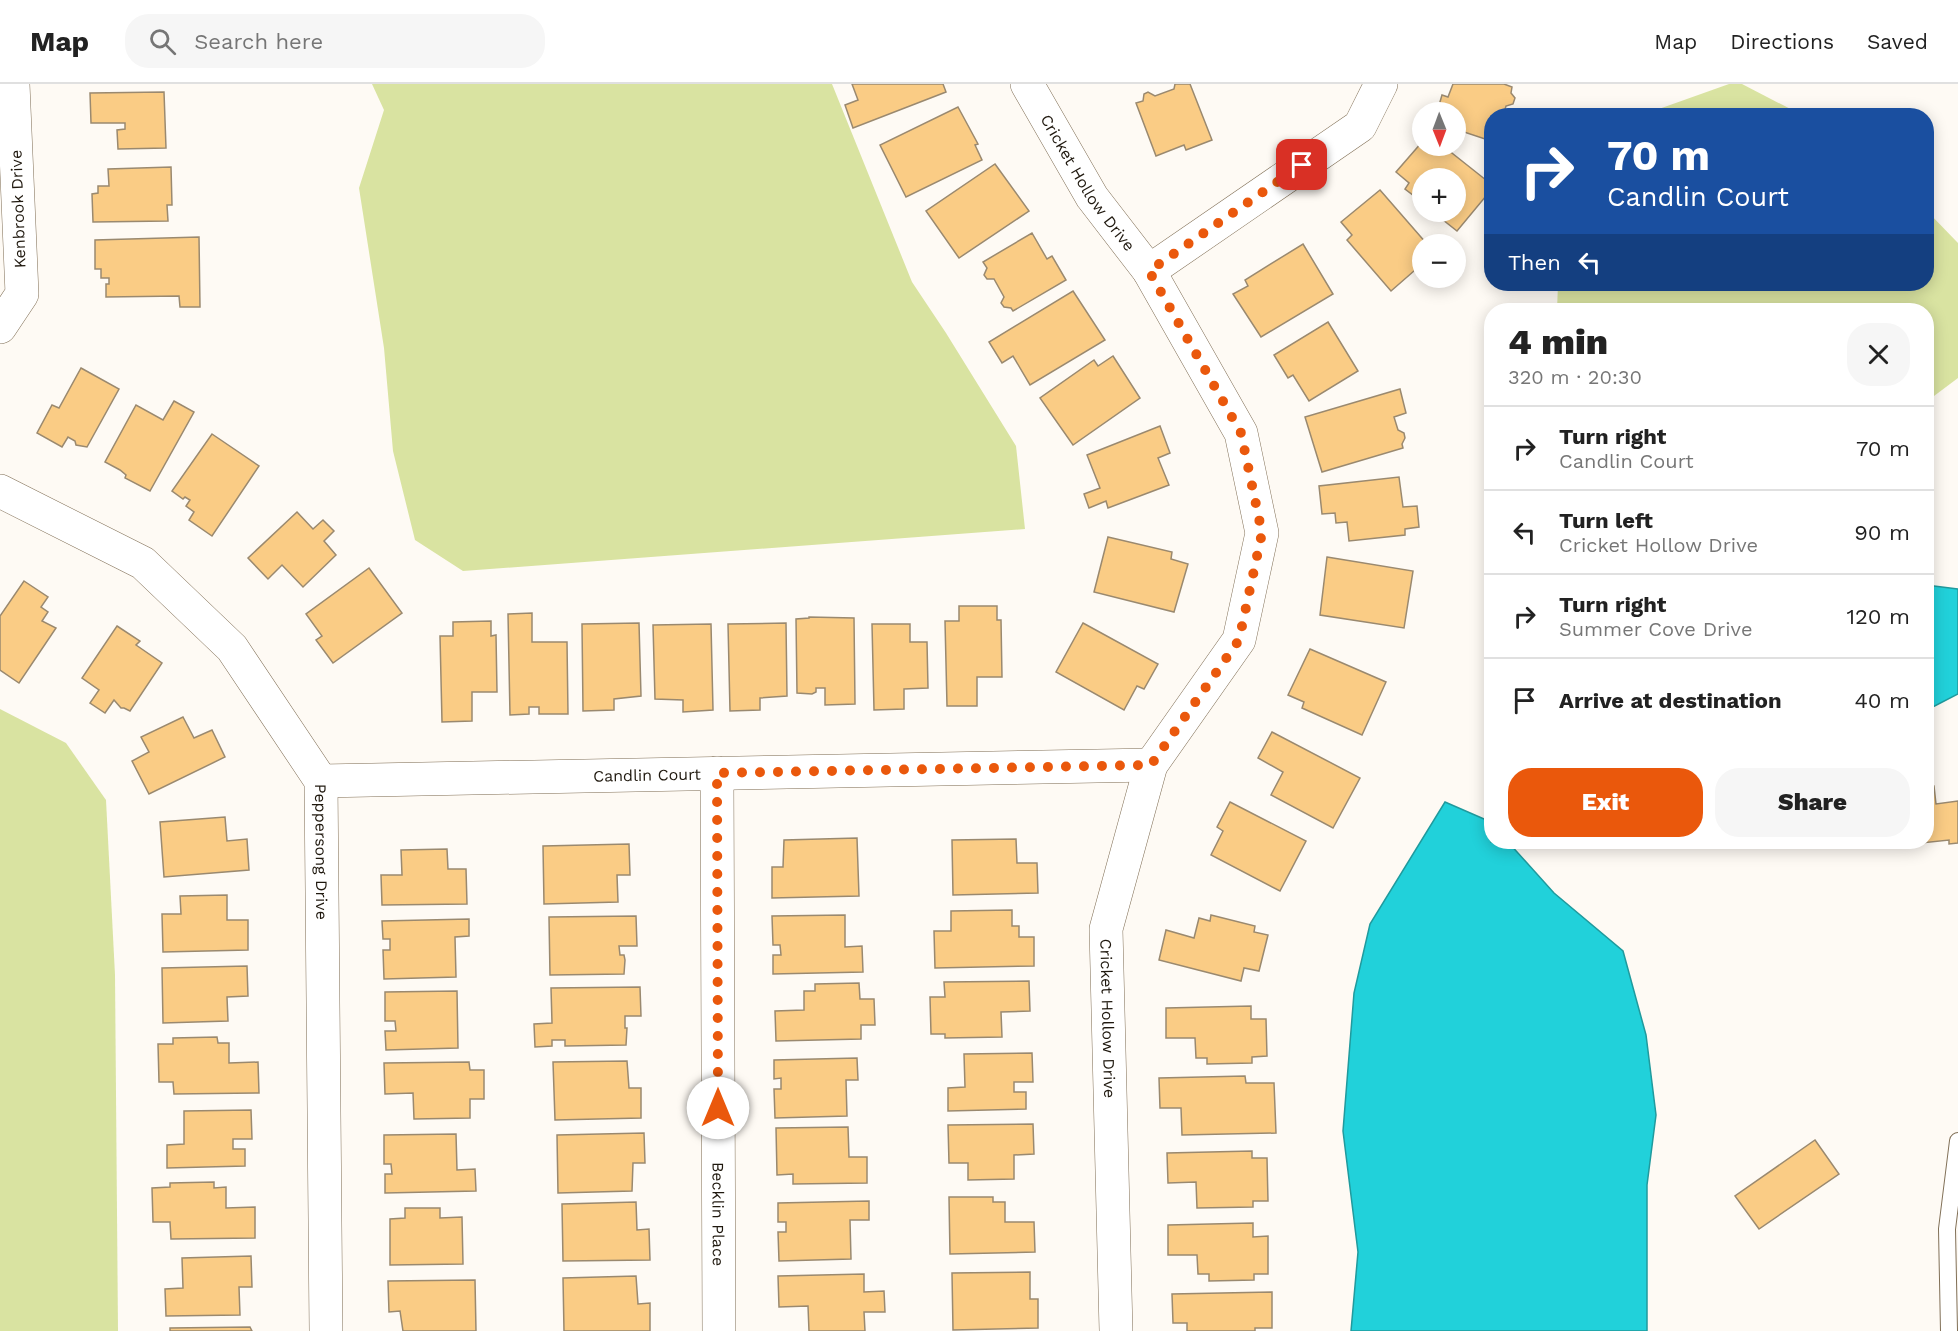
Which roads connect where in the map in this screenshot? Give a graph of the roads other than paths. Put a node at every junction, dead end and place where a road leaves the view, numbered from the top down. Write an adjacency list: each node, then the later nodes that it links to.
1 (13, 84): 5 (street, Kenbrook Drive)
2 (1027, 84): 4 (street, Cricket Hollow Drive)
3 (1381, 84): 4 (street)
4 (1149, 271): 7 (street, Cricket Hollow Drive)
5 (0, 327)
6 (0, 491): 9 (street, Peppersong Drive)
7 (1151, 765): 8 (street, Candlin Court); 13 (street, Cricket Hollow Drive)
8 (717, 773): 9 (street, Candlin Court); 12 (street, Becklin Place)
9 (321, 781): 11 (street, Peppersong Drive)
10 (1958, 1142): 14 (lane)
11 (326, 1331)
12 (719, 1331)
13 (1116, 1331)
14 (1949, 1331)

